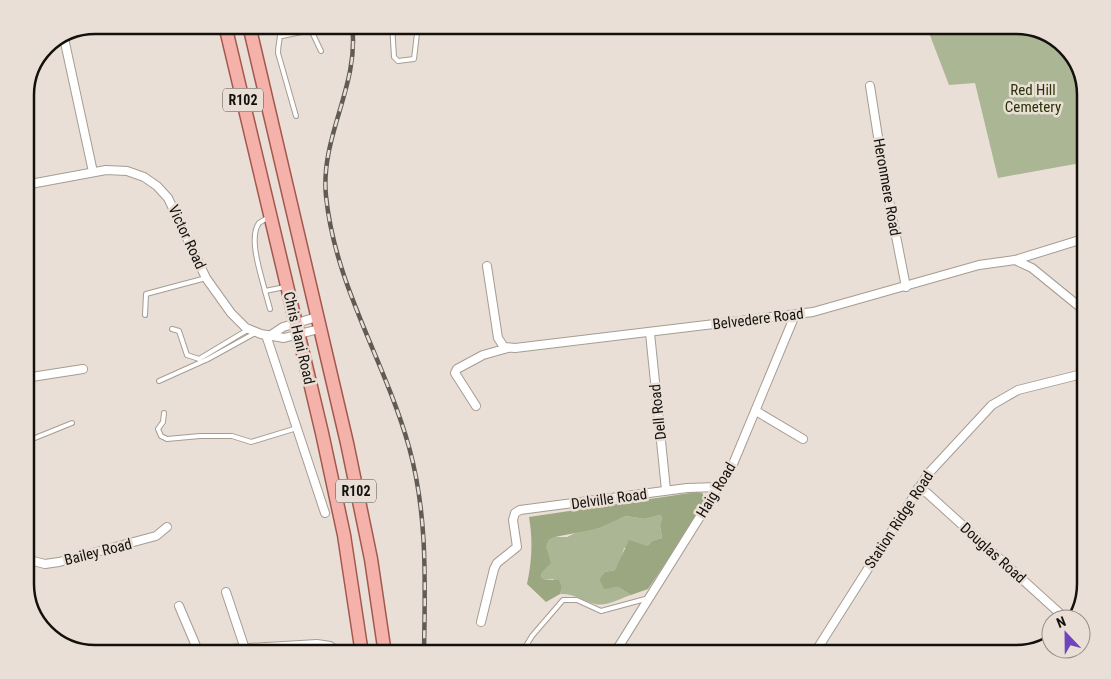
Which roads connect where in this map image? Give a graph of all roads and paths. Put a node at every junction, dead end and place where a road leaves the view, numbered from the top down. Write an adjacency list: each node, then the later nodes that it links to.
1 (232, 34): 14 (main road, Chris Hani Road / R102)
2 (251, 34): 26 (main road, Chris Hani Road / R102)
3 (292, 34): 7 (lane)
4 (313, 34): 9 (lane)
5 (393, 34): 6 (lane)
6 (417, 34)
7 (282, 36): 11 (lane)
8 (65, 42): 12 (street)
9 (322, 51)
10 (870, 86): 20 (street, Heronmere Road)
11 (296, 116)
12 (93, 172): 13 (street, Victor Road); 18 (street, Victor Road)
13 (34, 183)
14 (271, 216): 19 (main road, Chris Hani Road / R102); 21 (lane)
15 (1077, 241): 16 (street, Belvedere Road)
16 (1015, 260): 20 (street, Belvedere Road); 22 (street)
17 (488, 266): 32 (street)
18 (206, 278): 24 (lane); 29 (street, Victor Road)
19 (287, 286): 21 (lane); 28 (main road, Chris Hani Road / R102)
20 (906, 287): 25 (street, Belvedere Road)
21 (265, 291): 23 (lane)
22 (1077, 305)
23 (270, 309)
24 (145, 315)
25 (795, 315): 30 (street, Belvedere Road); 38 (street, Haig Road)
26 (318, 323): 28 (street); 28 (street); 60 (main road, Chris Hani Road / R102)
27 (172, 329): 29 (lane)
28 (297, 329): 31 (street); 31 (street); 59 (main road, Chris Hani Road / R102)
29 (252, 331): 31 (street); 36 (lane)
30 (650, 333): 32 (street, Belvedere Road); 46 (street, Dell Road)
31 (269, 335): 41 (street)
32 (508, 348): 37 (street, Belvedere Road)
33 (82, 369): 35 (street)
34 (1077, 375): 45 (street, Station Ridge Road)
35 (34, 377)
36 (159, 381)
37 (476, 406)
38 (756, 411): 43 (street); 44 (street, Haig Road)
39 (164, 413): 41 (lane)
40 (72, 423): 42 (lane)
41 (297, 428): 47 (street)
42 (34, 438)
43 (803, 439)
44 (718, 488): 46 (street, Delville Road); 51 (street, Haig Road)
45 (918, 488): 53 (street, Douglas Road); 63 (street, Station Ridge Road)
46 (666, 490): 54 (street, Delville Road)
47 (325, 513)
48 (167, 527): 49 (street, Bailey Road)
49 (34, 561)
50 (226, 592): 56 (street)
51 (651, 598): 61 (lane); 62 (street, Haig Road)
52 (179, 606): 55 (street)
53 (1055, 609)
54 (481, 622)
55 (196, 645)
56 (244, 645)
57 (305, 645): 58 (street)
58 (327, 645)
59 (361, 645)
60 (384, 645)
61 (526, 645)
62 (620, 645)
63 (820, 645)

